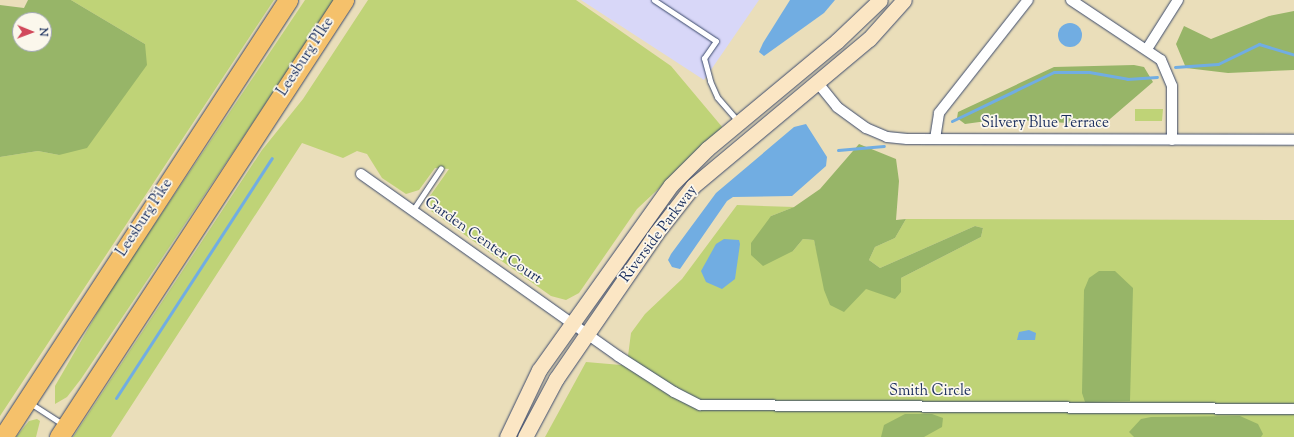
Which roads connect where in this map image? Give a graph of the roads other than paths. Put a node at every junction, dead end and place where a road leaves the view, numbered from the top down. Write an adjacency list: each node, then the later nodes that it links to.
1 (288, 0): 21 (highway, Leesburg Pike)
2 (344, 0): 11 (highway, Leesburg PIke)
3 (654, 0): 12 (lane)
4 (880, 0): 12 (main road, Riverside Parkway)
5 (904, 0): 10 (main road, Riverside Parkway)
6 (1028, 0): 13 (street)
7 (1071, 0): 9 (street)
8 (1178, 0): 9 (street)
9 (1147, 49): 14 (street)
10 (817, 82): 13 (street, Silvery Blue Terrace); 20 (main road, Riverside Parkway)
11 (269, 114): 23 (highway, Leesburg Pike)
12 (739, 122): 19 (main road, Riverside Parkway)
13 (934, 139): 14 (street, Silvery Blue Terrace)
14 (1172, 140): 15 (street, Silvery Blue Terrace)
15 (1294, 140)
16 (442, 168): 18 (lane)
17 (361, 174): 18 (street, Garden Center Court)
18 (413, 210): 19 (street, Garden Center Court)
19 (573, 323): 20 (street, Garden Center Court); 25 (main road, Riverside Parkway)
20 (588, 333): 22 (street, Smith Circle); 26 (main road, Riverside Parkway)
21 (26, 400): 23 (lane); 24 (highway, Leesburg Pike)
22 (1294, 409)
23 (63, 432)
24 (3, 437)
25 (507, 437)
26 (526, 437)

